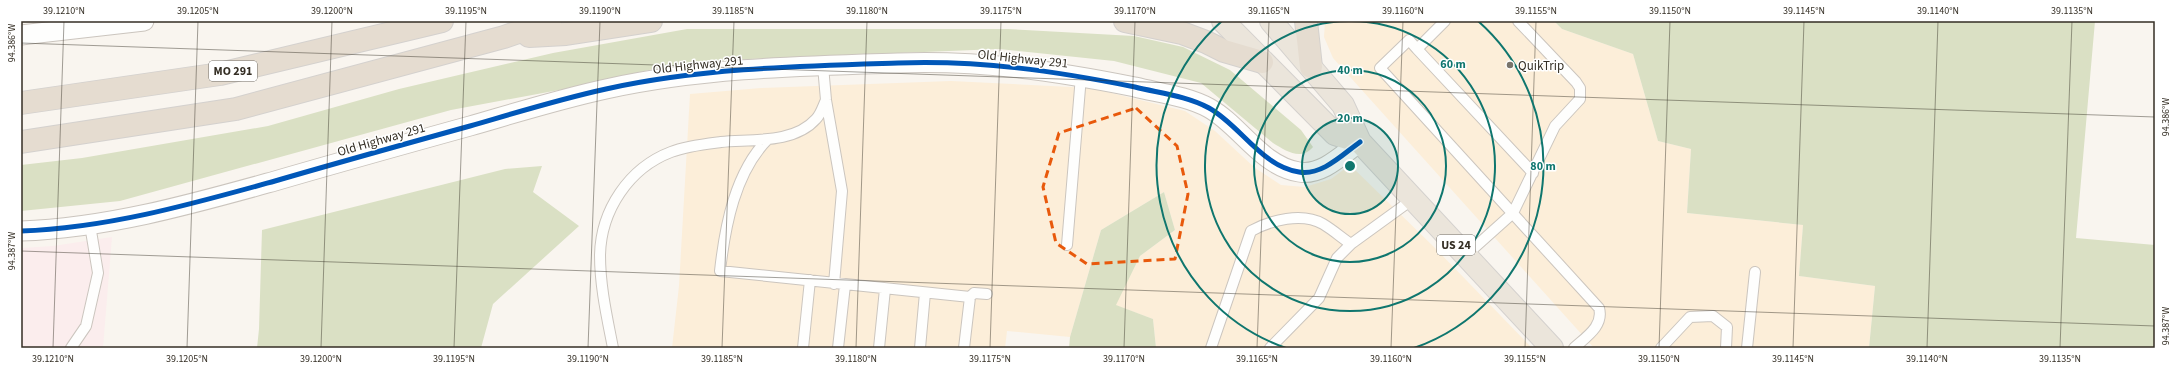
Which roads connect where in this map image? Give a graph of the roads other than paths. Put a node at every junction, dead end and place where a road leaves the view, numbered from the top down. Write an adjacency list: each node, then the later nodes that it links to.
1 (144, 21): 11 (street)
2 (550, 21): 12 (highway)
3 (651, 21): 12 (highway)
4 (1125, 21): 14 (highway)
5 (1223, 21): 14 (main road, US 24)
6 (1271, 21): 16 (main road, US 24)
7 (1306, 21): 16 (highway)
8 (1445, 21): 13 (lane)
9 (1518, 21): 23 (lane)
10 (438, 22): 19 (highway, MO 291)
11 (21, 34)
12 (504, 37): 21 (highway)
13 (1417, 49): 23 (lane); 25 (lane)
14 (1262, 62): 22 (main road, US 24)
15 (824, 66): 17 (street, Old Highway 291); 18 (lane); 26 (street, Old Highway 291)
16 (1311, 68): 22 (main road, US 24)
17 (1081, 76): 22 (street, Old Highway 291); 28 (lane)
18 (826, 100): 20 (lane); 33 (lane)
19 (21, 103)
20 (768, 139): 32 (lane); 40 (lane)
21 (21, 142)
22 (1360, 142): 24 (main road, US 24)
23 (1533, 173): 25 (lane)
24 (1413, 200): 29 (lane); 30 (main road, US 24)
25 (1513, 213): 30 (lane); 49 (lane)
26 (90, 225): 27 (street, Old Highway 291); 39 (lane)
27 (21, 231)
28 (1067, 244)
29 (1351, 244): 46 (lane); 47 (lane)
30 (1465, 256): 48 (main road, US 24)
31 (1755, 272): 52 (lane)
32 (810, 280): 33 (lane); 41 (lane)
33 (834, 284): 34 (lane)
34 (845, 285): 35 (lane); 42 (lane)
35 (885, 289): 36 (lane); 43 (lane)
36 (925, 293): 38 (lane); 44 (lane)
37 (987, 294): 38 (lane)
38 (970, 297): 45 (lane)
39 (71, 348)
40 (613, 348)
41 (803, 348)
42 (838, 348)
43 (879, 348)
44 (920, 348)
45 (964, 348)
46 (1211, 348)
47 (1270, 348)
48 (1552, 348)
49 (1574, 348)
50 (1661, 348): 51 (lane)
51 (1726, 348)
52 (1747, 348)

